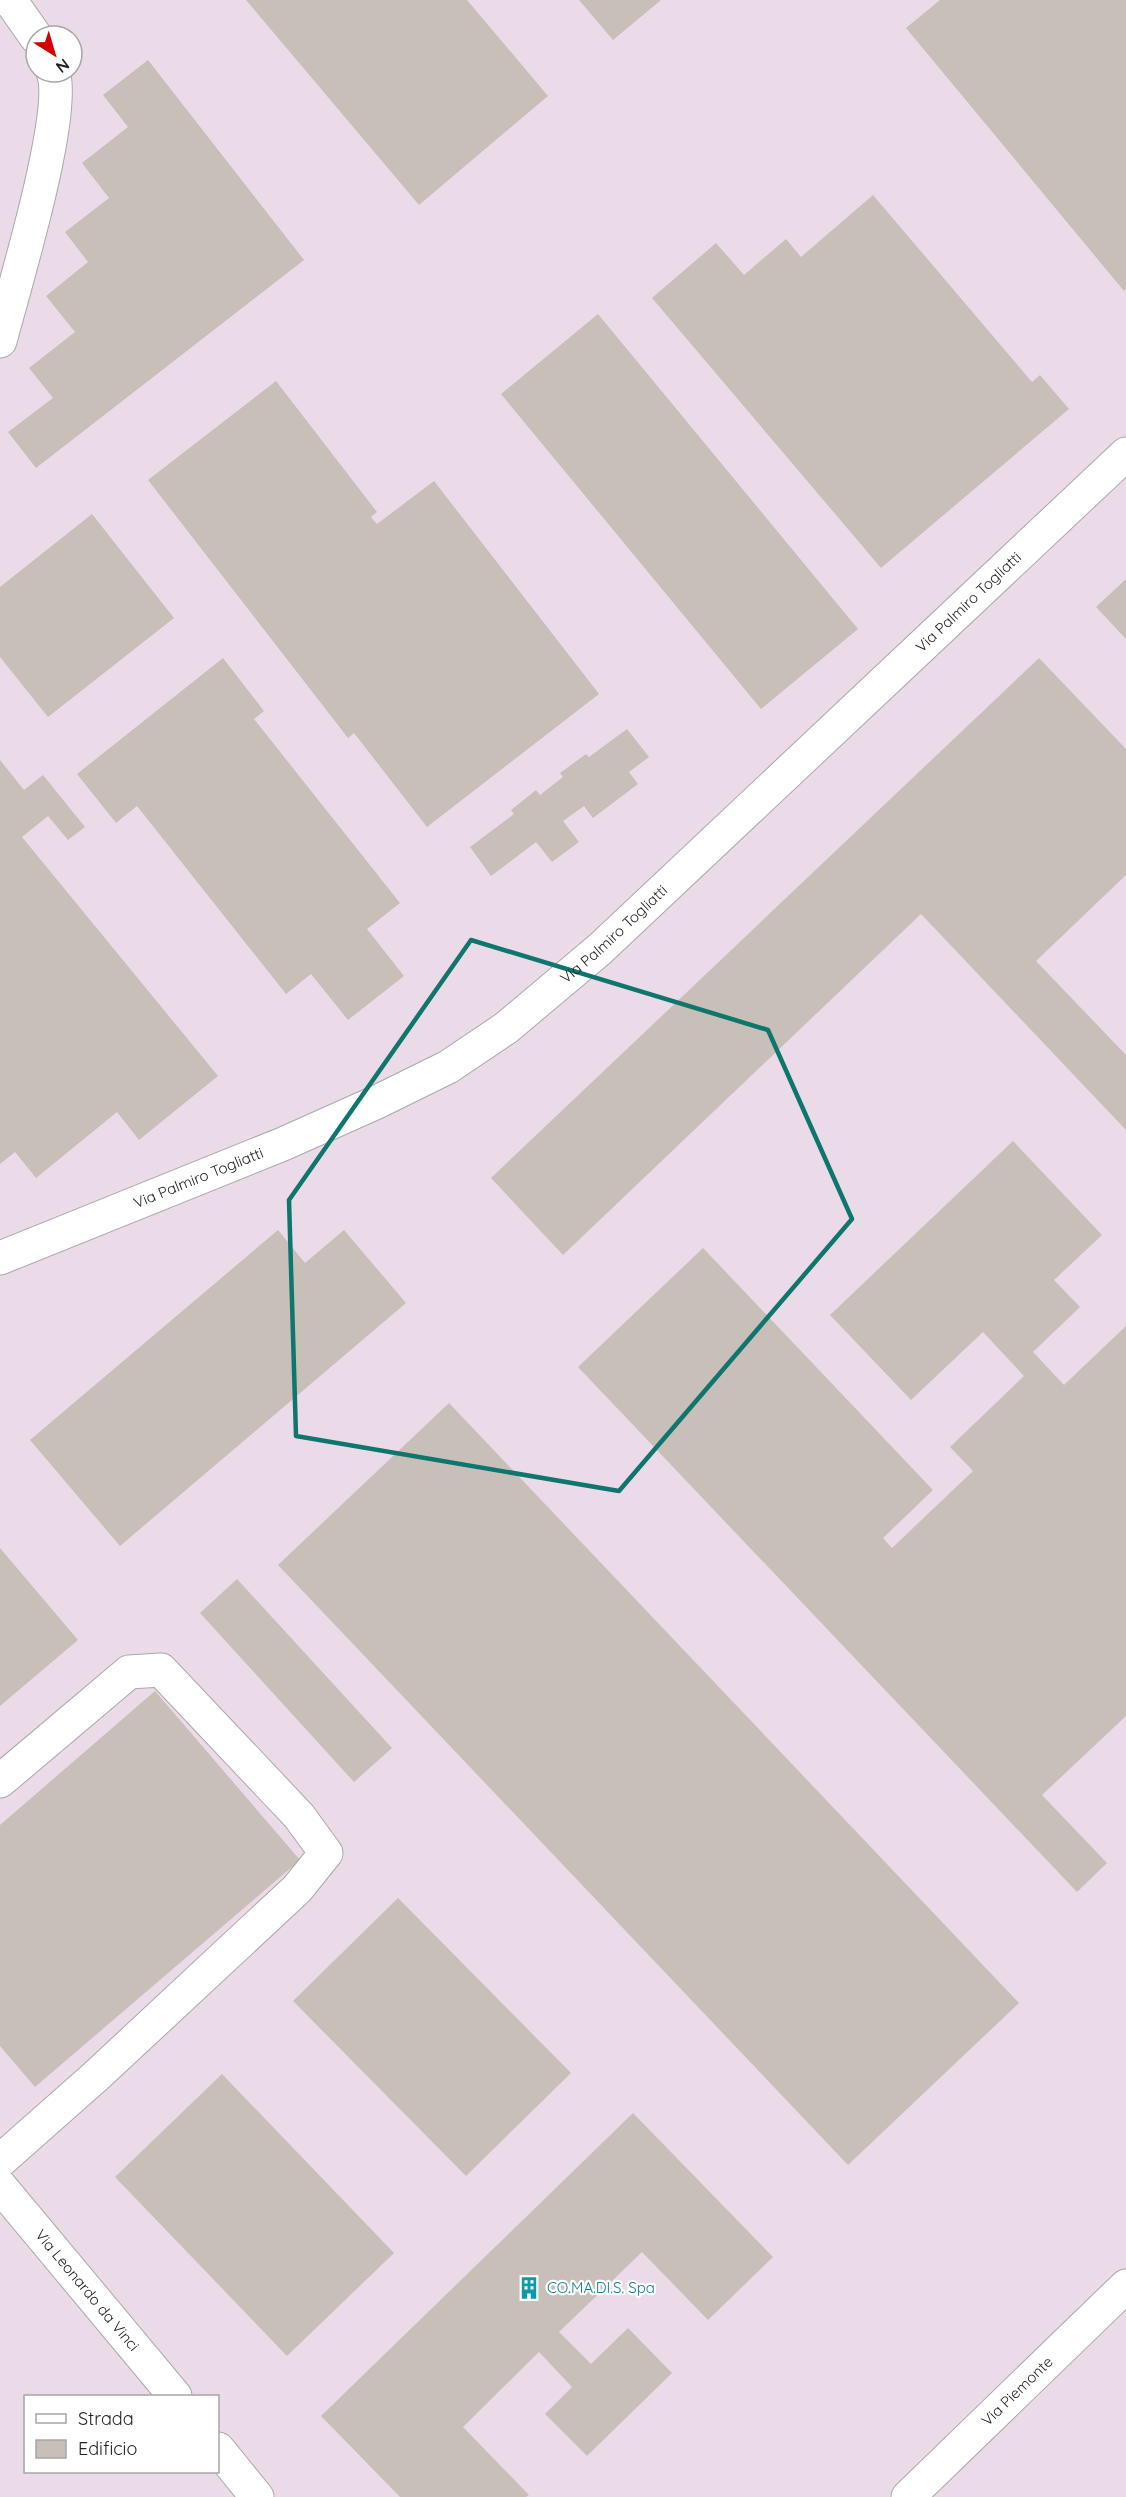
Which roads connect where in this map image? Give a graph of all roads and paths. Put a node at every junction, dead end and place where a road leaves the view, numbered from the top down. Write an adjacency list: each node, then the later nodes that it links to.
1 (10, 0): 2 (street)
2 (27, 24)
3 (55, 84): 4 (street)
4 (0, 341)
5 (1126, 454): 6 (street, Via Palmiro Togliatti)
6 (0, 1258)
7 (0, 1781): 8 (street)
8 (0, 2161)
9 (7, 2207): 11 (street, Via Leonardo da Vinci)
10 (1126, 2286): 14 (street, Via Piemonte)
11 (173, 2395)
12 (219, 2449): 13 (street)
13 (258, 2497)
14 (908, 2497)

